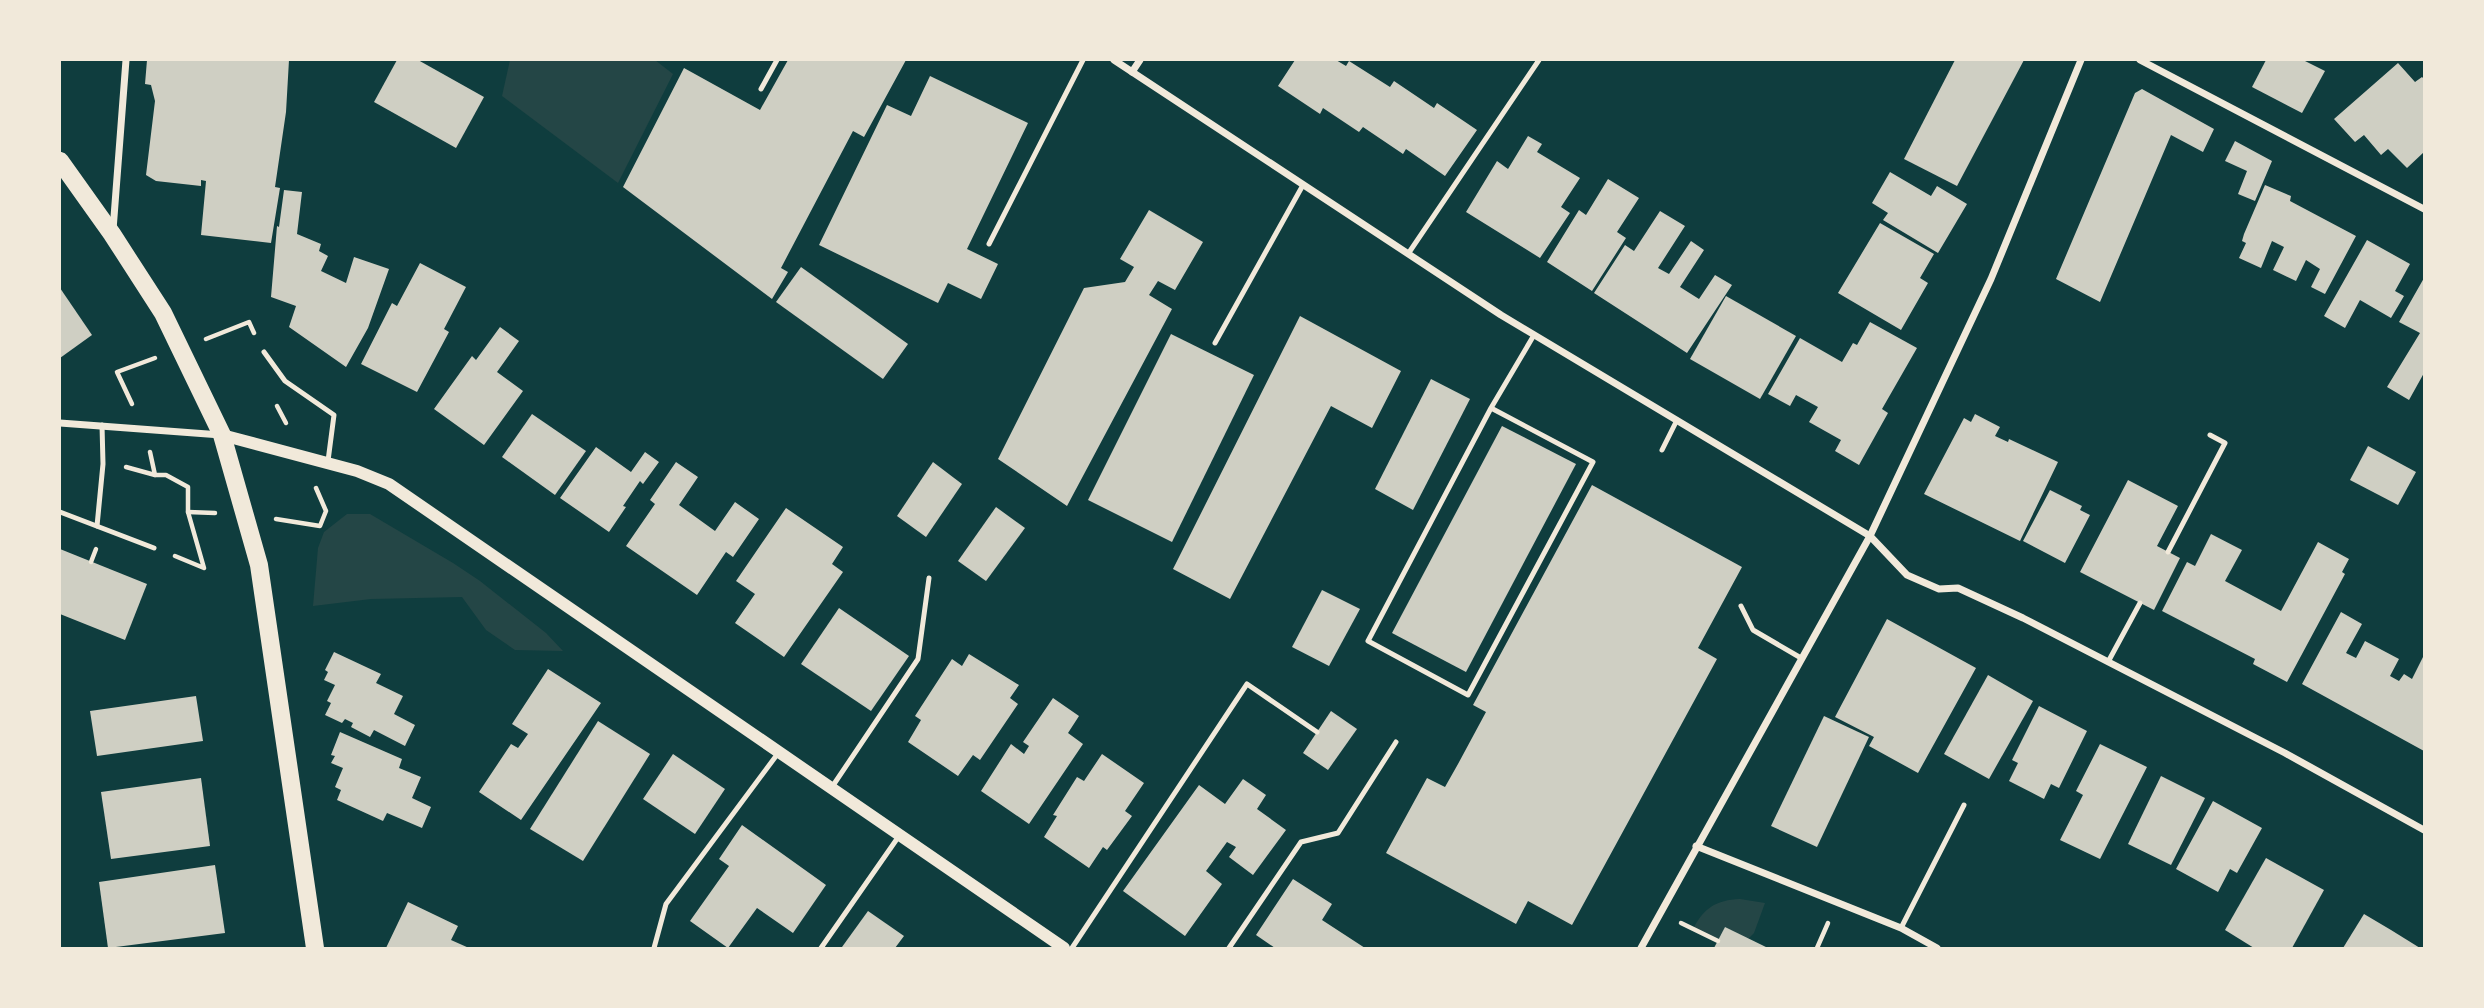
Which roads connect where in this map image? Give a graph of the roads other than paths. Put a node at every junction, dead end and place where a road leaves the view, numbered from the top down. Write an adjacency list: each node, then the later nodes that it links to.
1 (126, 60): 14 (street)
2 (777, 60): 10 (lane)
3 (1083, 60): 15 (lane)
4 (1114, 60): 9 (street)
5 (1140, 60): 9 (street)
6 (1539, 60): 16 (lane)
7 (2081, 60): 30 (street)
8 (2140, 60): 13 (street)
9 (1132, 72): 12 (street)
10 (761, 89)
11 (60, 161): 14 (main road)
12 (1303, 185): 16 (street); 18 (lane)
13 (2424, 209)
14 (112, 234): 24 (main road)
15 (989, 244)
16 (1408, 254): 17 (street)
17 (1534, 335): 20 (lane); 21 (street)
18 (1215, 343)
19 (264, 352): 27 (lane)
20 (1491, 408): 20 (lane)
21 (1677, 420): 26 (lane); 30 (street)
22 (60, 424): 23 (street)
23 (102, 425): 24 (street); 29 (lane)
24 (222, 435): 27 (street); 47 (main road)
25 (2210, 435): 32 (lane)
26 (1662, 450)
27 (327, 464): 40 (street)
28 (60, 512): 29 (lane)
29 (97, 526): 31 (lane)
30 (1870, 536): 36 (street); 37 (street)
31 (155, 548)
32 (2168, 552)
33 (929, 578): 41 (lane)
34 (2140, 603): 37 (lane)
35 (1741, 606): 36 (lane)
36 (1801, 658): 45 (street)
37 (2108, 662): 43 (street)
38 (1317, 732): 51 (lane)
39 (1396, 742): 52 (lane)
40 (779, 751): 41 (street); 48 (lane)
41 (831, 788): 44 (street)
42 (1964, 805): 46 (lane)
43 (2424, 830)
44 (900, 835): 49 (lane); 50 (street)
45 (1696, 846): 46 (street); 53 (street)
46 (1900, 928): 54 (street)
47 (315, 948)
48 (654, 948)
49 (821, 948)
50 (1064, 948)
51 (1072, 948)
52 (1230, 948)
53 (1641, 948)
54 (1937, 948)

